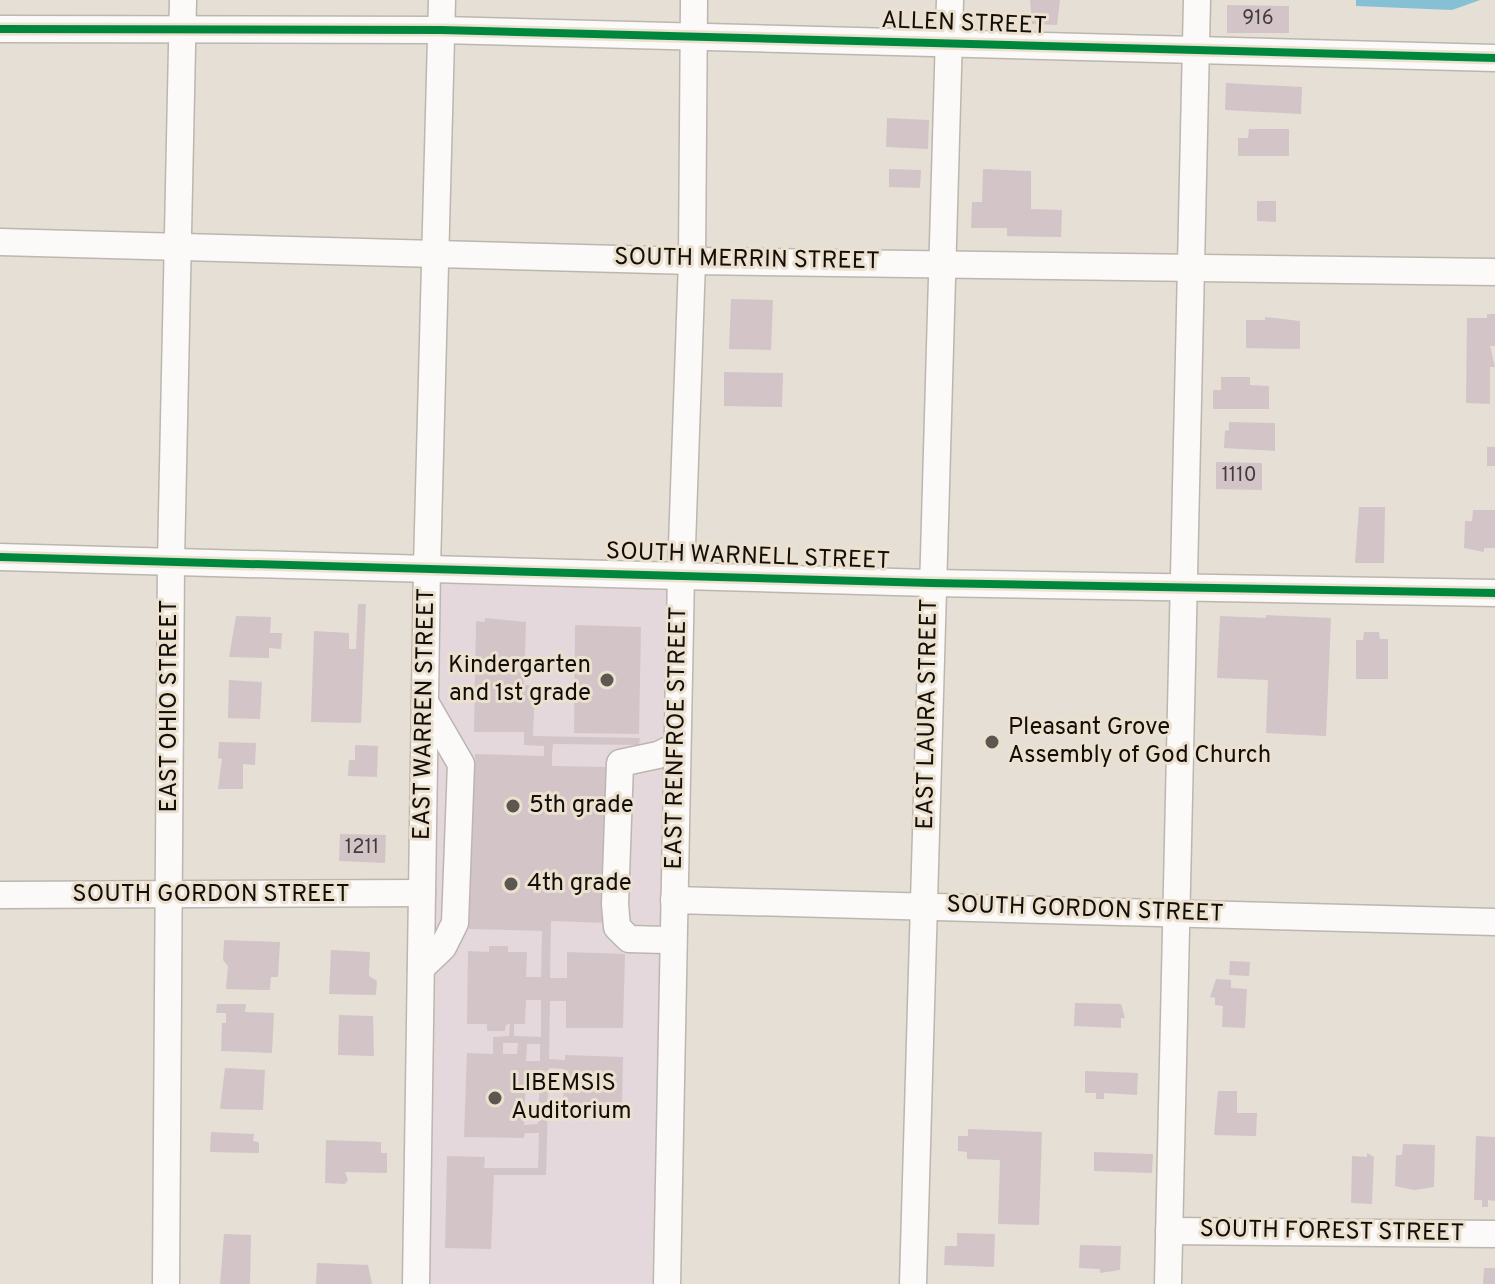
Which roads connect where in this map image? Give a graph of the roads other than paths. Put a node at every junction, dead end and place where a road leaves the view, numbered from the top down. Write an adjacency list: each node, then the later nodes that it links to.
1 (183, 0): 8 (street, EAST OHIO STREET)
2 (442, 0): 7 (street, EAST WARREN STREET)
3 (694, 0): 9 (street, EAST RENFROE STREET)
4 (950, 0): 10 (street, EAST LAURA STREET)
5 (1197, 0): 11 (street)
6 (0, 29): 8 (street, ALLEN STREET)
7 (441, 30): 8 (street, ALLEN STREET); 9 (street, ALLEN STREET); 15 (street, EAST WARREN STREET)
8 (183, 32): 14 (street, EAST OHIO STREET)
9 (693, 35): 10 (street, ALLEN STREET); 16 (street, EAST RENFROE STREET)
10 (948, 44): 11 (street, ALLEN STREET); 17 (street, EAST LAURA STREET)
11 (1196, 51): 12 (street, ALLEN STREET); 18 (street)
12 (1495, 58)
13 (0, 242): 14 (street, SOUTH MERRIN STREET)
14 (175, 246): 15 (street, SOUTH MERRIN STREET); 21 (street, EAST OHIO STREET)
15 (436, 254): 16 (street, SOUTH MERRIN STREET); 22 (street, EAST WARREN STREET)
16 (692, 261): 17 (street, SOUTH MERRIN STREET); 23 (street, EAST RENFROE STREET)
17 (942, 262): 18 (street, SOUTH MERRIN STREET); 24 (street, EAST LAURA STREET)
18 (1190, 269): 19 (street, SOUTH MERRIN STREET); 25 (street)
19 (1495, 272)
20 (0, 557): 21 (street, SOUTH WARNELL STREET)
21 (171, 561): 22 (street, SOUTH WARNELL STREET); 31 (street, EAST OHIO STREET)
22 (427, 567): 23 (street, SOUTH WARNELL STREET); 27 (street, EAST WARREN STREET)
23 (681, 574): 24 (street, SOUTH WARNELL STREET); 28 (street, EAST RENFROE STREET)
24 (931, 583): 25 (street, SOUTH WARNELL STREET); 33 (street, EAST LAURA STREET)
25 (1183, 587): 26 (street, SOUTH WARNELL STREET); 34 (street)
26 (1495, 593)
27 (425, 702): 29 (street, EAST WARREN STREET); 37 (street)
28 (677, 746): 32 (street, EAST RENFROE STREET); 36 (street)
29 (422, 893): 31 (street, SOUTH GORDON STREET); 37 (street, EAST WARREN STREET)
30 (0, 895): 31 (street, SOUTH GORDON STREET)
31 (170, 895): 40 (street, EAST OHIO STREET)
32 (674, 900): 33 (street, SOUTH GORDON STREET); 36 (street, EAST RENFROE STREET)
33 (923, 904): 34 (street, SOUTH GORDON STREET); 43 (street, EAST LAURA STREET)
34 (1176, 914): 35 (street, SOUTH GORDON STREET); 38 (street)
35 (1495, 922)
36 (673, 944): 42 (street, EAST RENFROE STREET)
37 (421, 968): 41 (street, EAST WARREN STREET)
38 (1169, 1231): 39 (street, SOUTH FOREST STREET); 44 (street)
39 (1495, 1234)
40 (166, 1284)
41 (416, 1284)
42 (667, 1284)
43 (913, 1284)
44 (1168, 1284)

